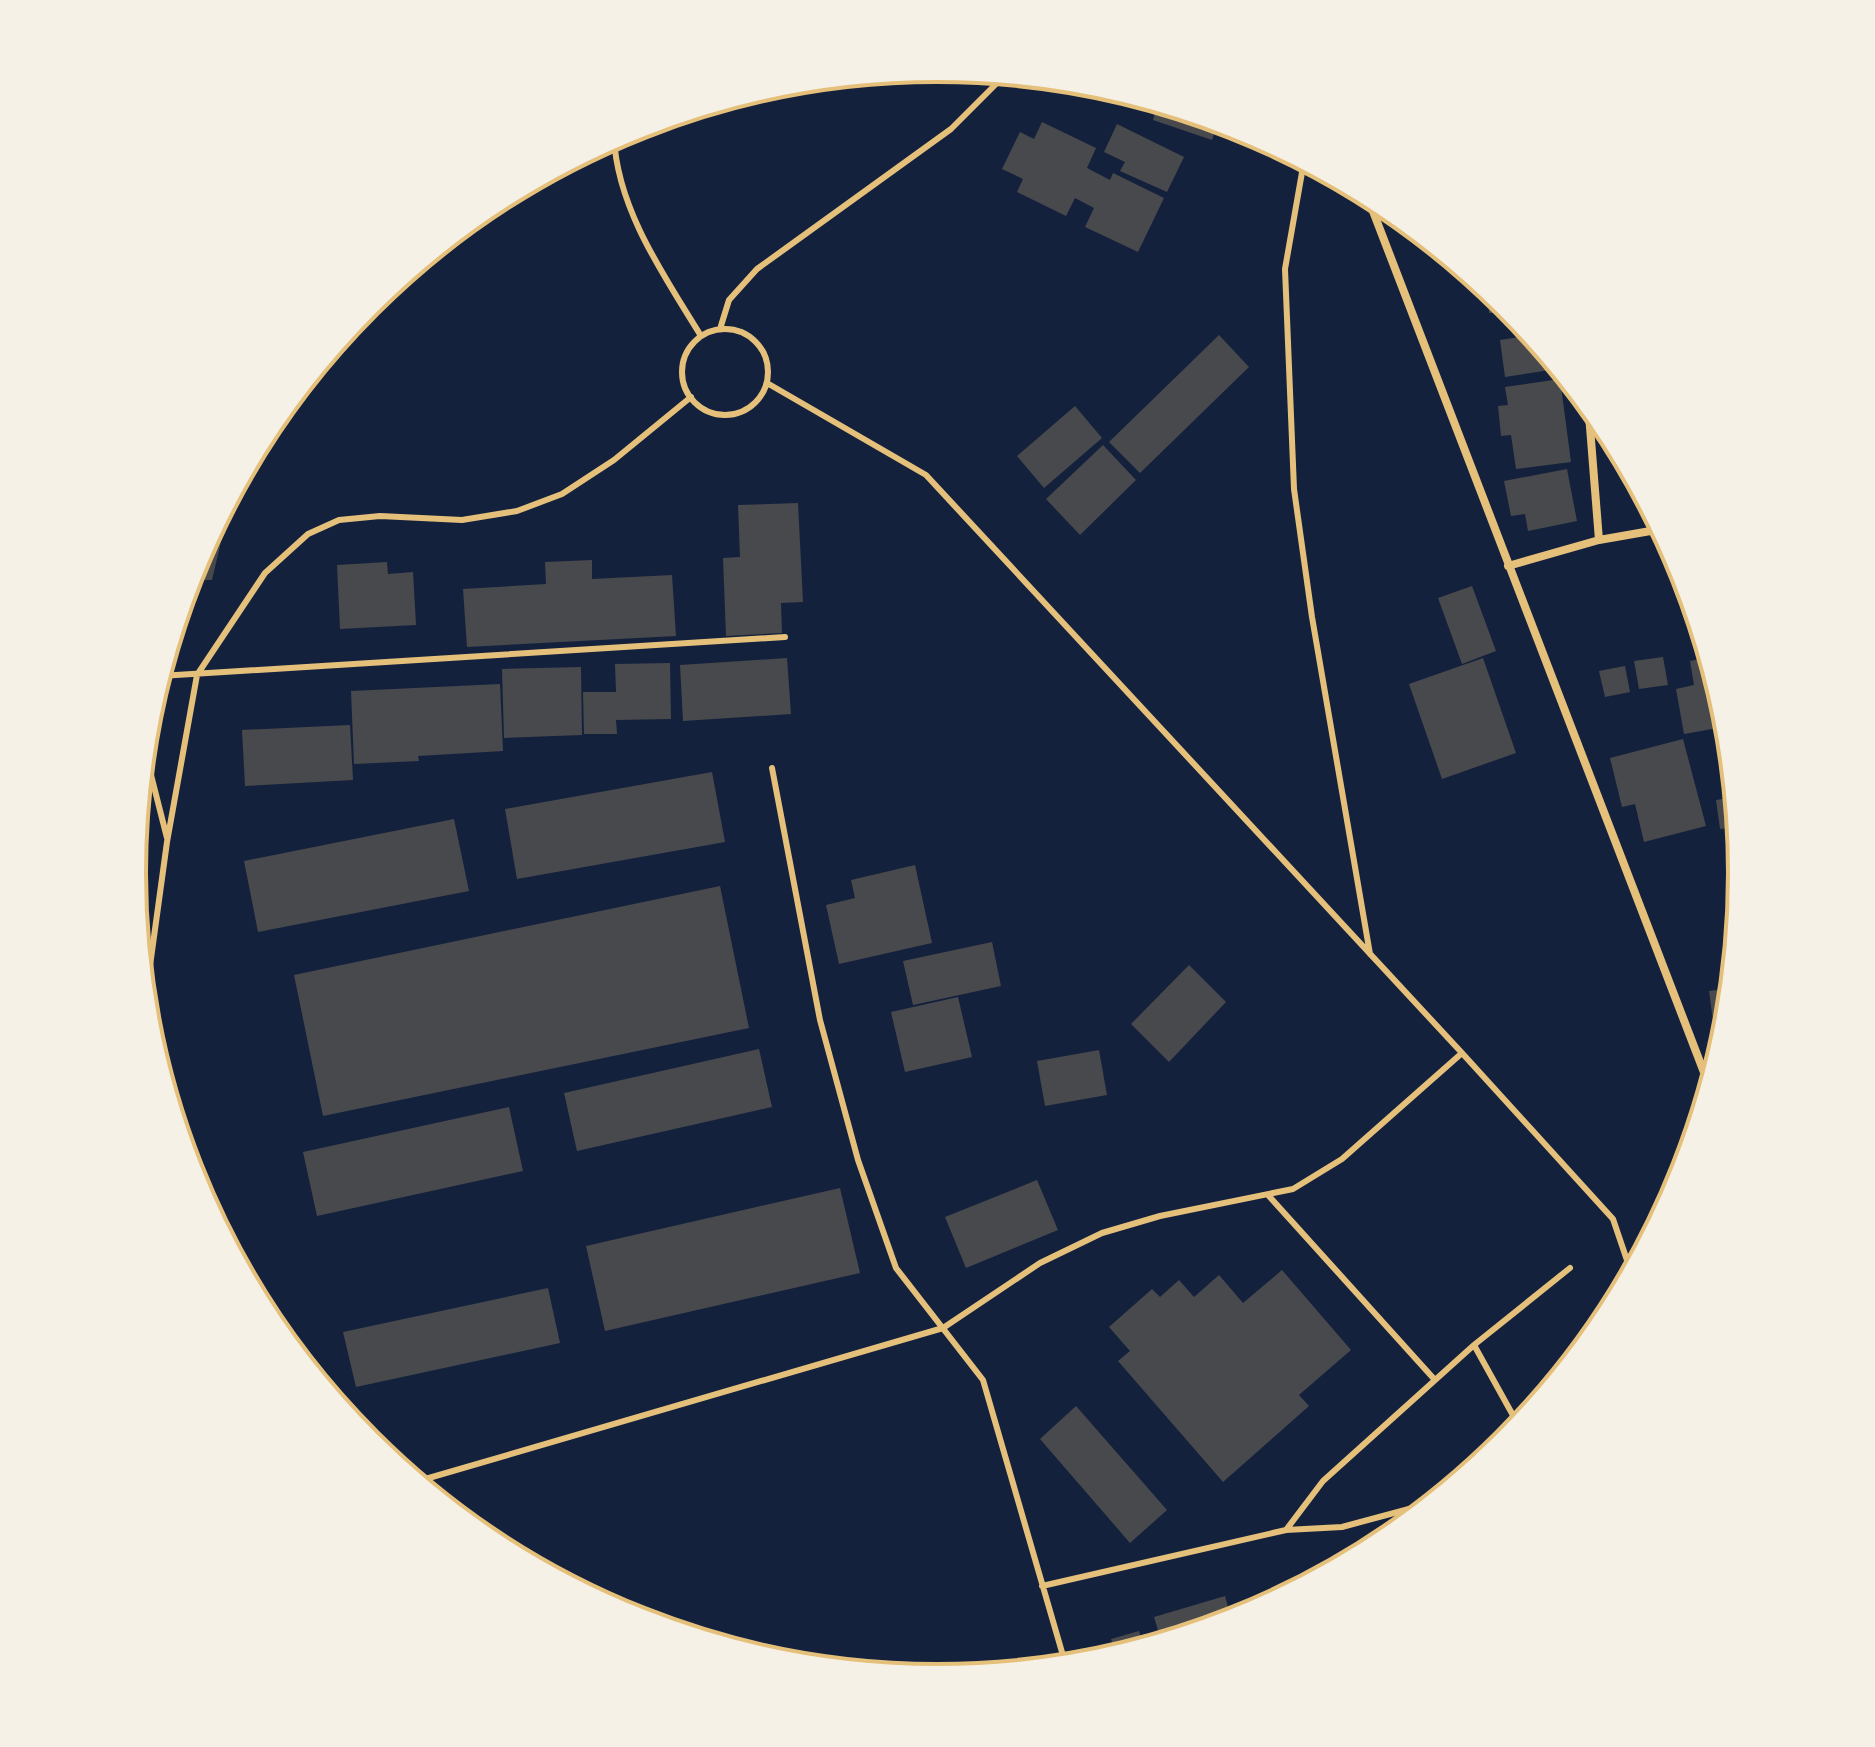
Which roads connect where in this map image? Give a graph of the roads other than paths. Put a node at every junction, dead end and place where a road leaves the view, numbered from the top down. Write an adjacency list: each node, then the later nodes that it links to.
1 (995, 85): 5 (lane)
2 (615, 151): 6 (lane)
3 (1302, 172): 19 (lane)
4 (1374, 213): 12 (street)
5 (720, 329): 6 (lane); 7 (lane)
6 (701, 336): 8 (lane)
7 (767, 383): 8 (lane); 19 (lane)
8 (691, 397): 14 (lane)
9 (1590, 426): 11 (street)
10 (1651, 531): 11 (street)
11 (1599, 540): 12 (street)
12 (1508, 566): 22 (street)
13 (785, 637): 14 (lane)
14 (197, 675): 15 (lane); 18 (lane)
15 (171, 676)
16 (772, 768): 26 (lane)
17 (152, 780): 18 (lane)
18 (167, 842): 20 (lane)
19 (1370, 954): 21 (lane)
20 (151, 958)
21 (1462, 1053): 23 (lane); 24 (lane)
22 (1704, 1071)
23 (1268, 1195): 26 (lane); 28 (lane)
24 (1627, 1261)
25 (1570, 1268): 27 (lane)
26 (943, 1328): 30 (lane); 33 (lane)
27 (1474, 1345): 28 (lane); 29 (lane)
28 (1435, 1380): 32 (lane)
29 (1513, 1416)
30 (428, 1478)
31 (1408, 1509): 32 (lane)
32 (1286, 1530): 33 (lane)
33 (1042, 1586): 34 (lane)
34 (1063, 1655)

